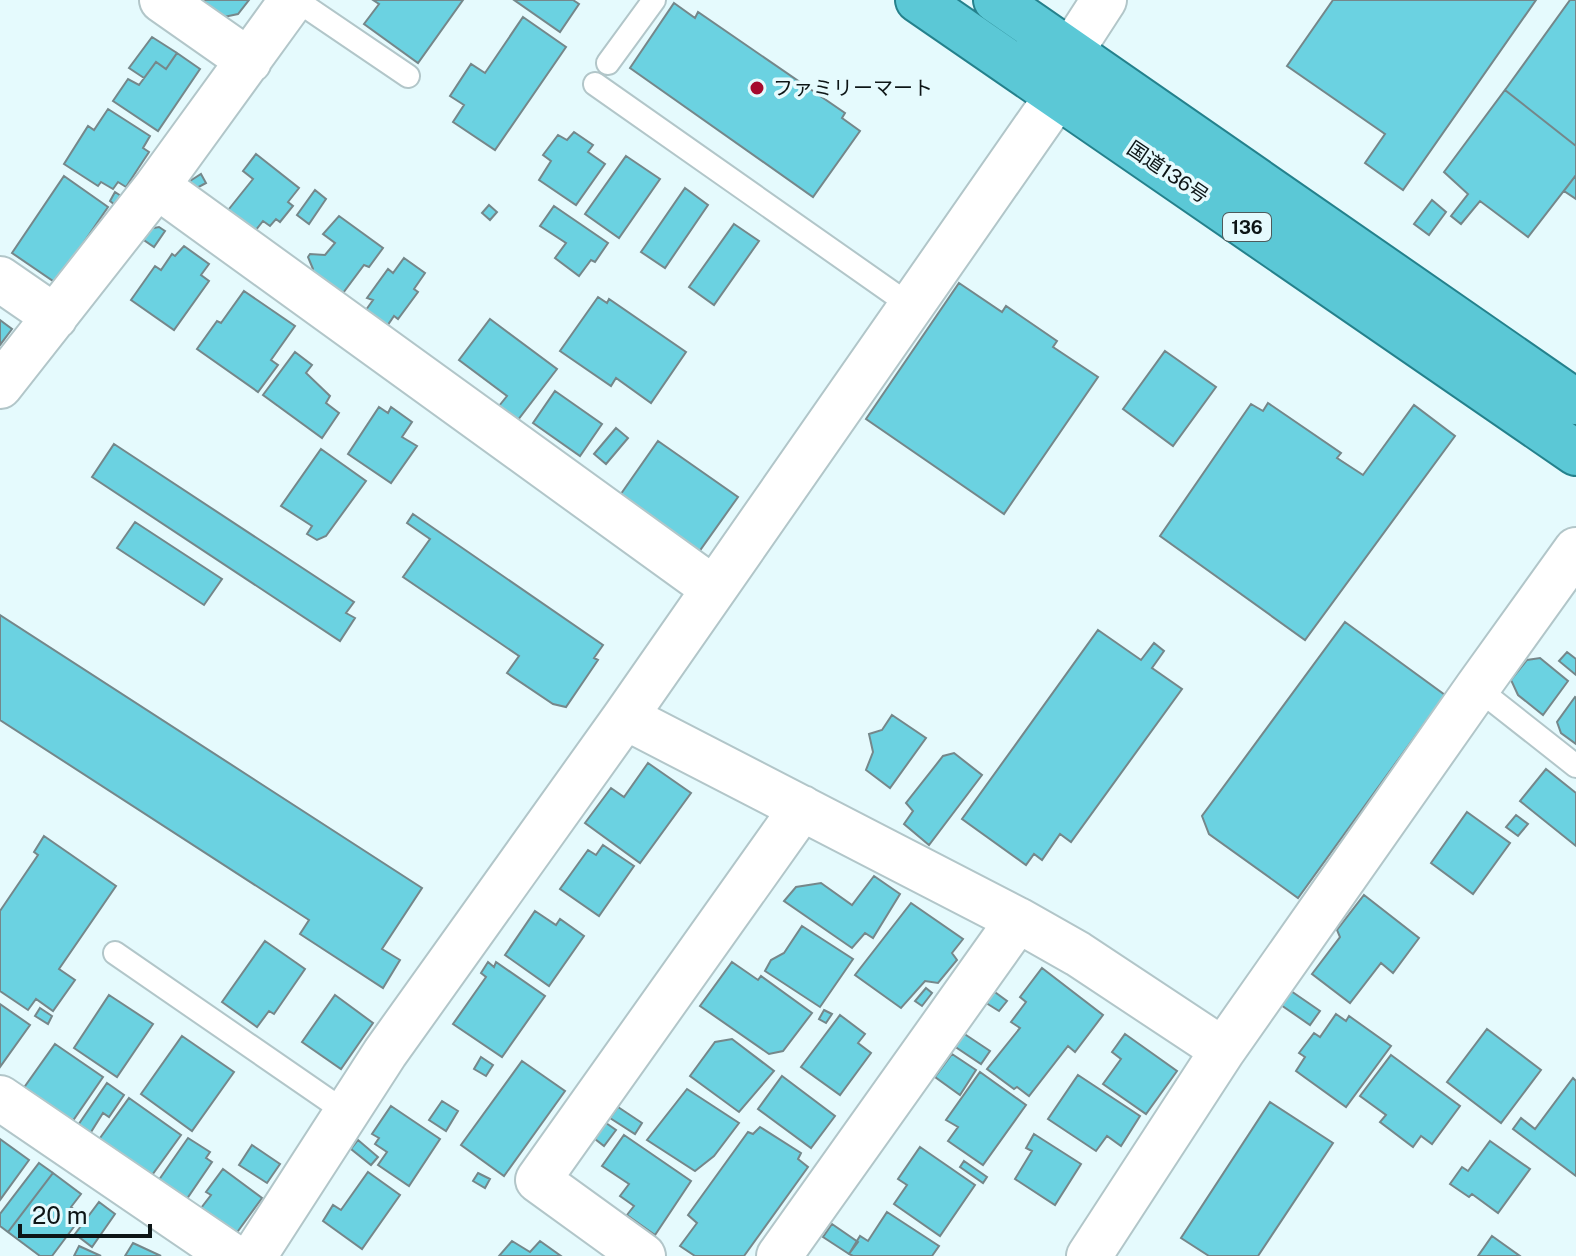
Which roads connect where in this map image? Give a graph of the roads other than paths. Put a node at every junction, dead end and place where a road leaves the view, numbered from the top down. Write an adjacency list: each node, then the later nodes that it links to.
1 (294, 0): 8 (street); 10 (lane)
2 (654, 0): 9 (lane)
3 (918, 0): 12 (highway, 国道136号 / 136)
4 (996, 0): 7 (highway, 136)
5 (1104, 0): 7 (street)
6 (165, 1): 8 (street)
7 (1076, 55): 12 (street); 18 (highway, 136)
8 (249, 61): 13 (street)
9 (608, 63)
10 (408, 76)
11 (595, 84): 15 (lane)
12 (1057, 97): 15 (street); 19 (highway, 国道136号 / 136)
13 (157, 186): 16 (street); 21 (street)
14 (0, 279): 16 (street)
15 (911, 306): 21 (street)
16 (55, 317): 17 (street)
17 (0, 386)
18 (1576, 402)
19 (1576, 453)
20 (1576, 550): 22 (street)
21 (714, 589): 23 (street)
22 (1477, 688): 24 (lane); 28 (street)
23 (625, 717): 25 (street); 30 (street)
24 (1576, 766)
25 (802, 808): 26 (street); 33 (street)
26 (1018, 920): 28 (street); 34 (street)
27 (115, 953): 30 (lane)
28 (1223, 1050): 35 (street)
29 (0, 1098): 31 (street)
30 (347, 1113): 32 (street)
31 (232, 1256)
32 (254, 1256)
33 (643, 1256)
34 (779, 1256)
35 (1089, 1256)

